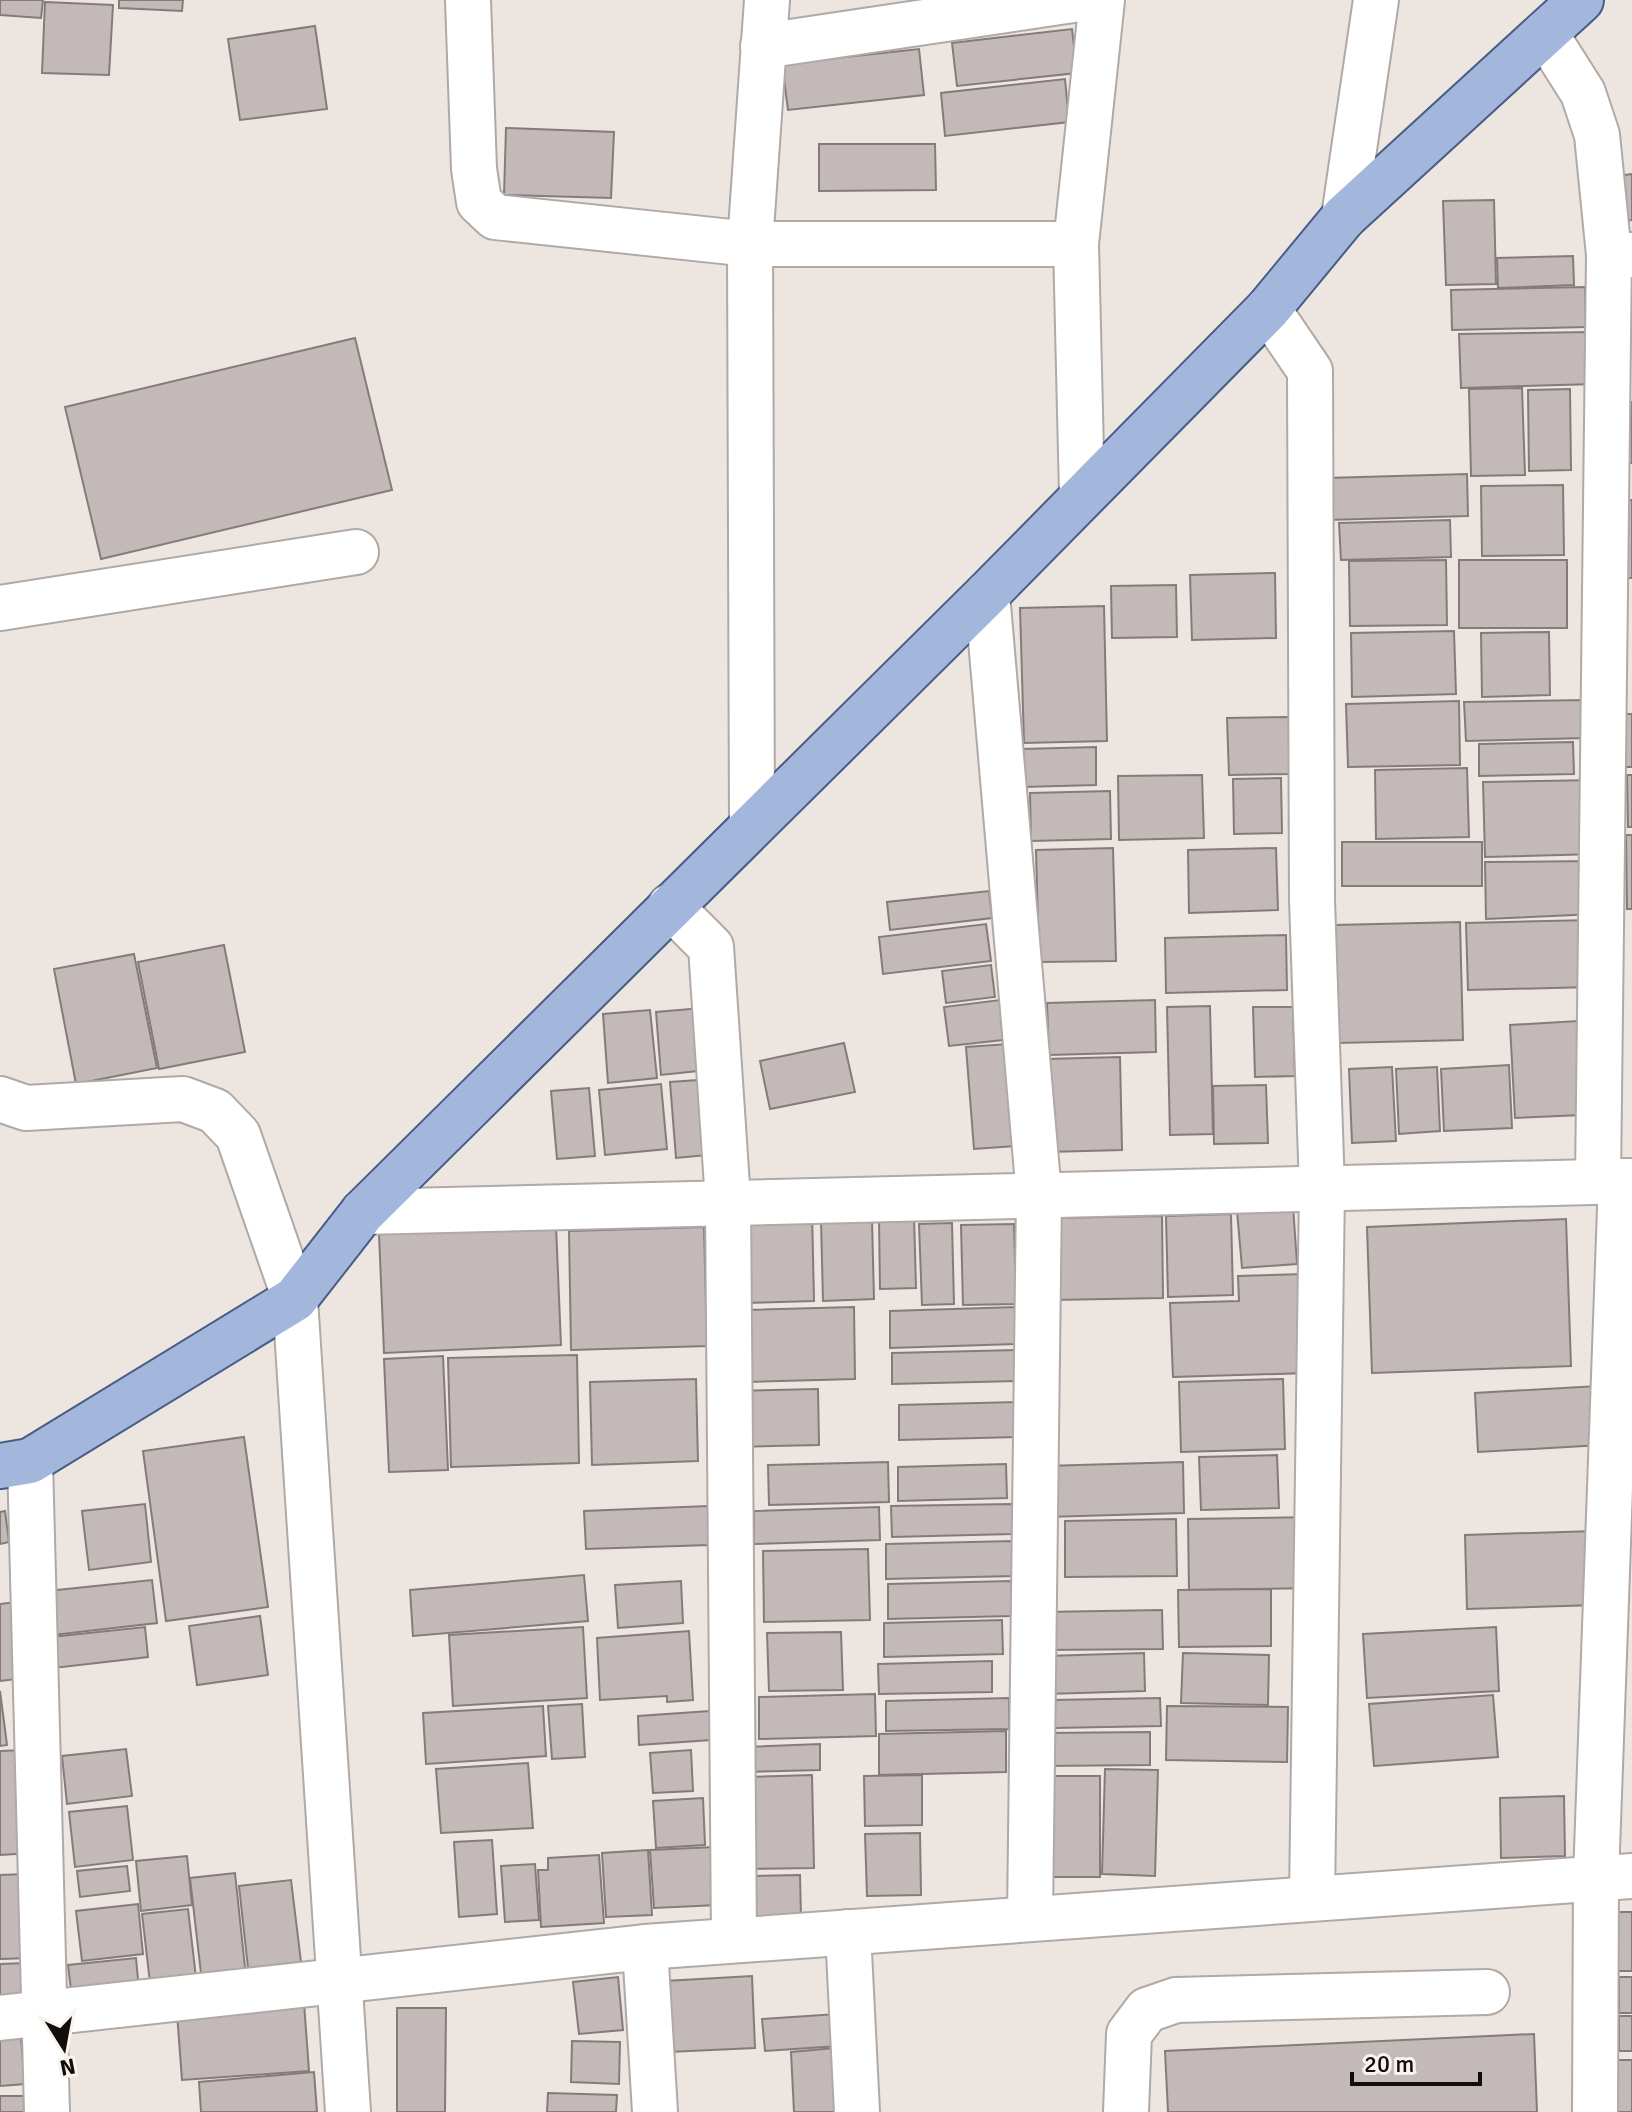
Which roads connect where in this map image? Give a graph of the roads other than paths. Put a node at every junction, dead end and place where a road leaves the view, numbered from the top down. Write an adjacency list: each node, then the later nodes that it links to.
1 (468, 0): 10 (street)
2 (767, 0): 8 (street)
3 (1073, 0): 8 (street)
4 (1102, 0): 11 (street)
5 (1376, 0): 9 (street)
6 (1581, 0): 7 (main road)
7 (1545, 33): 9 (main road); 12 (street)
8 (763, 46): 10 (street)
9 (1344, 217): 13 (main road)
10 (750, 244): 11 (street); 18 (street)
11 (1076, 244): 14 (street)
12 (1620, 255): 21 (street)
13 (1268, 309): 14 (main road); 22 (street)
14 (1082, 495): 16 (main road)
15 (356, 552): 17 (street)
16 (987, 594): 18 (main road); 23 (street)
17 (0, 608)
18 (752, 825): 19 (main road)
19 (670, 906): 24 (street); 25 (main road)
20 (0, 1099): 26 (street)
21 (1617, 1181): 22 (street); 28 (street)
22 (1322, 1188): 23 (street); 29 (street)
23 (1039, 1195): 24 (street); 30 (street)
24 (728, 1201): 25 (street); 32 (street)
25 (363, 1212): 26 (main road)
26 (295, 1299): 27 (main road); 34 (street)
27 (15, 1463): 36 (street)
28 (1614, 1877): 29 (street); 43 (street)
29 (1312, 1898): 30 (street)
30 (1030, 1917): 31 (street)
31 (848, 1932): 32 (street); 41 (street)
32 (734, 1940): 33 (street)
33 (645, 1947): 34 (street); 40 (street)
34 (339, 1981): 36 (street); 39 (street)
35 (1487, 1992): 42 (street)
36 (44, 2014): 37 (street); 38 (street)
37 (0, 2018)
38 (47, 2112)
39 (348, 2112)
40 (655, 2112)
41 (857, 2112)
42 (1126, 2112)
43 (1595, 2112)

